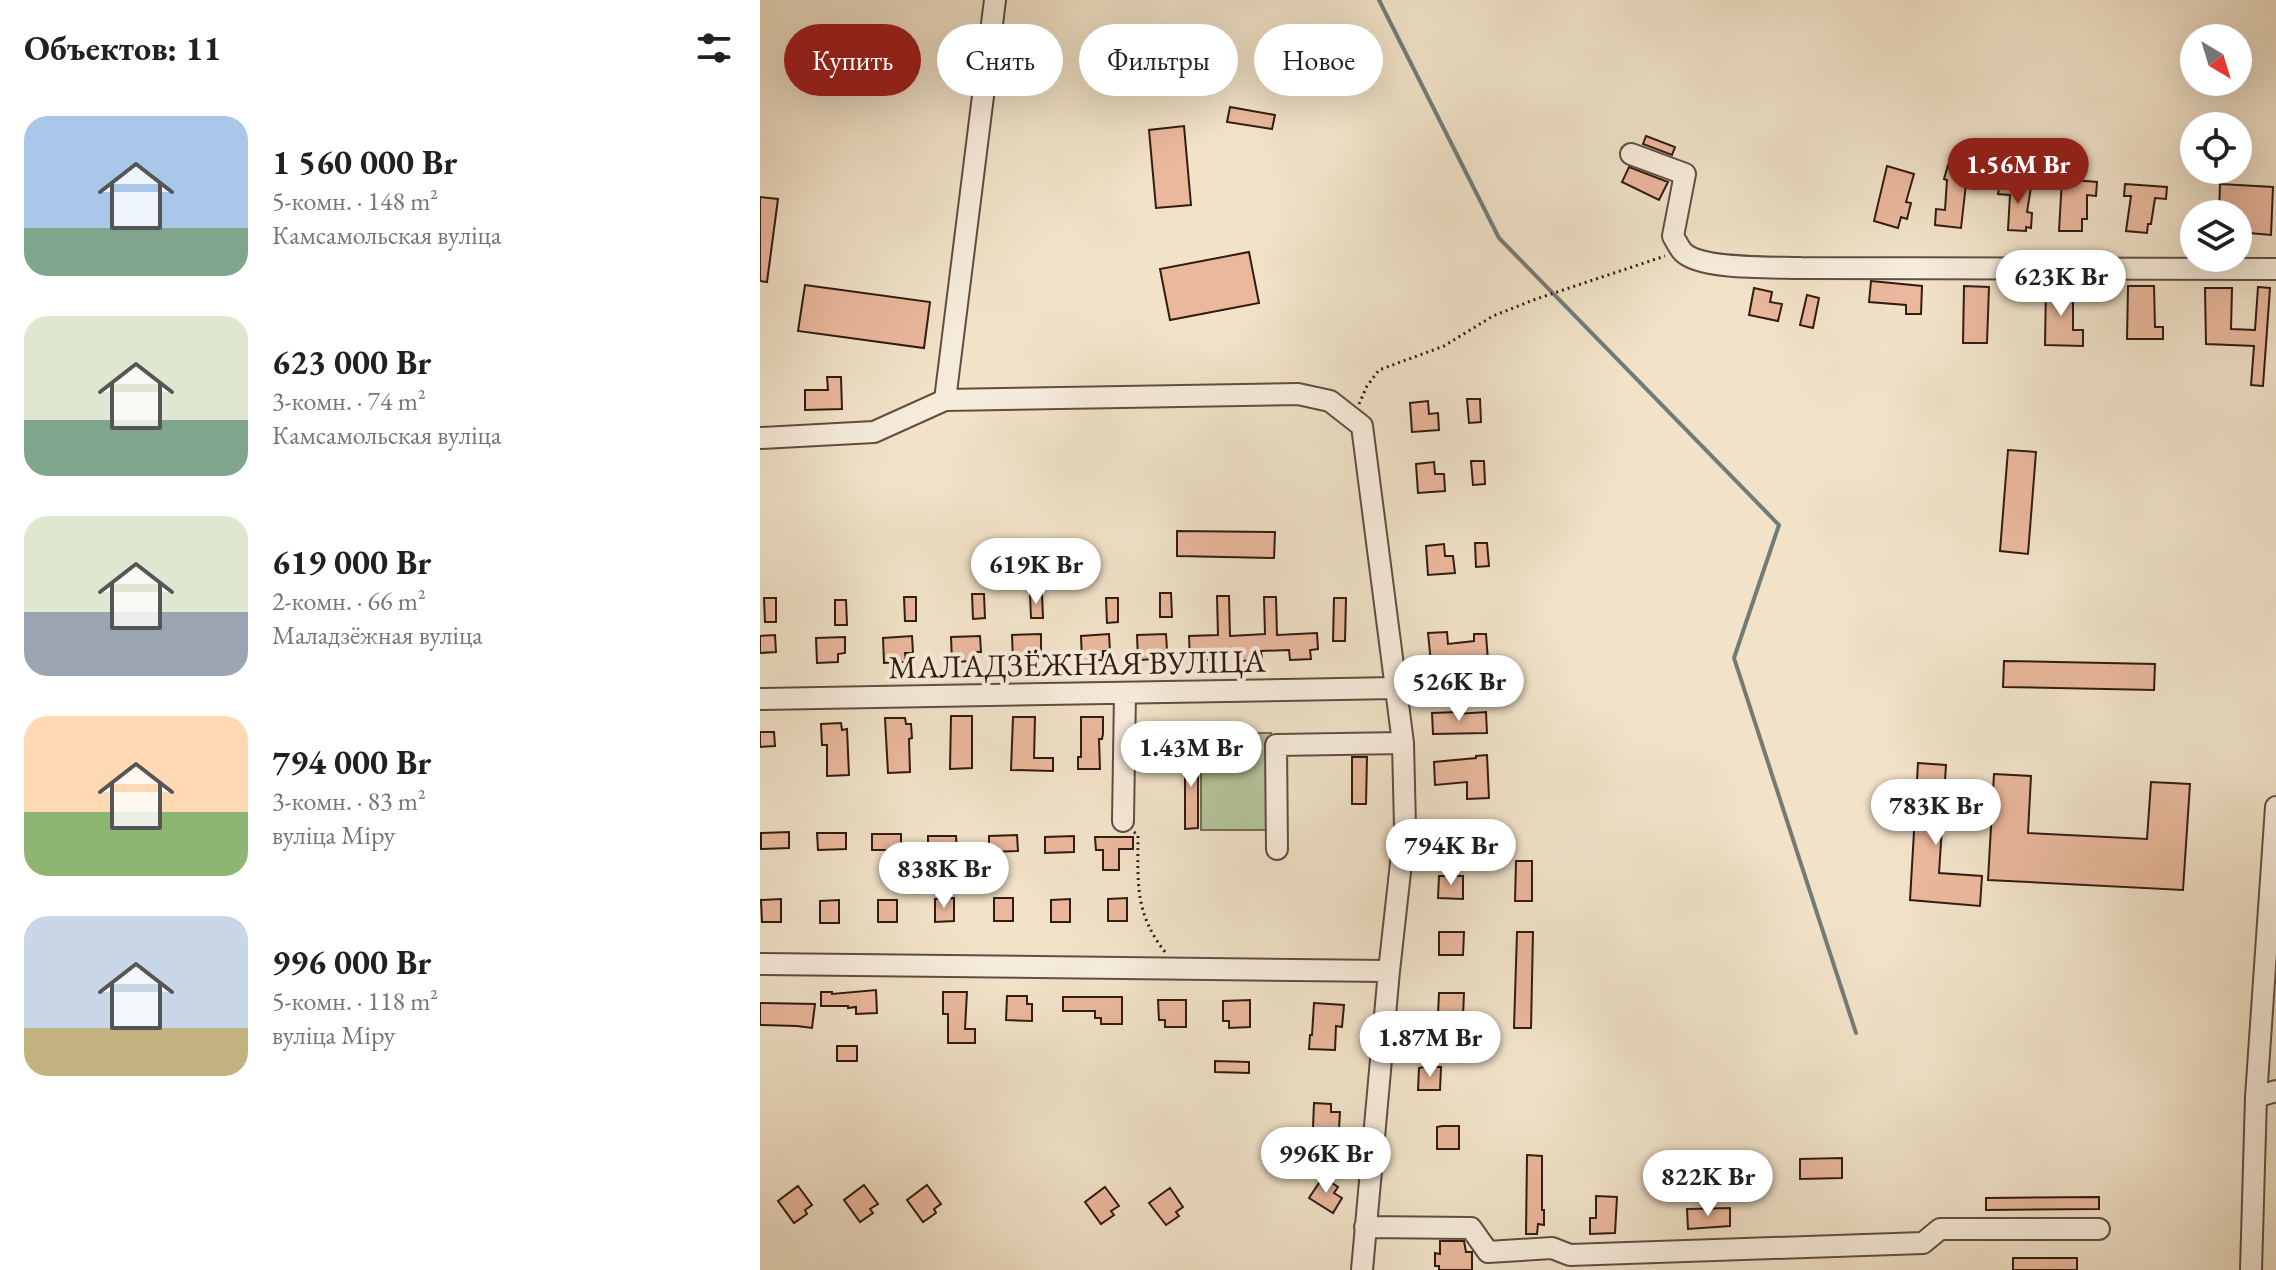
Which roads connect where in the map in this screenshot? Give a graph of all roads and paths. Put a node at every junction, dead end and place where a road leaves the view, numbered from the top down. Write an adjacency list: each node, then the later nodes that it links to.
1 (995, 0): 5 (street)
2 (1631, 154): 3 (street)
3 (1685, 254): 4 (street); 6 (path)
4 (2276, 269)
5 (945, 400): 6 (street); 7 (street)
6 (1357, 422): 8 (street)
7 (760, 438)
8 (1396, 688): 9 (street, МАЛАДЗЁЖНАЯ ВУЛІЦА); 11 (street)
9 (1125, 693): 10 (street, МАЛАДЗЁЖНАЯ ВУЛІЦА); 13 (street)
10 (760, 699)
11 (1403, 743): 14 (street); 17 (street)
12 (2276, 807): 19 (street)
13 (1123, 821): 16 (path)
14 (1277, 849)
15 (760, 964): 16 (street)
16 (1182, 969): 17 (street)
17 (1389, 971): 20 (street)
18 (2276, 1091): 19 (street)
19 (2256, 1097): 25 (street)
20 (1365, 1227): 22 (street); 23 (street)
21 (2099, 1229): 22 (street)
22 (1757, 1249): 24 (street)
23 (1362, 1270)
24 (1757, 1270)
25 (2251, 1270)

